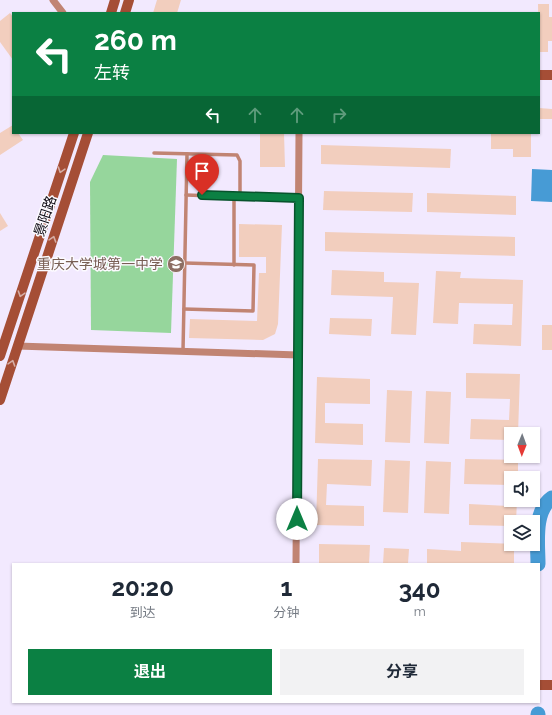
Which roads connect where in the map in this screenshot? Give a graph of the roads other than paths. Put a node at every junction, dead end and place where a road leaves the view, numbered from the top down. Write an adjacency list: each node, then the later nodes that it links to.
1 (54, 0): 4 (street)
2 (115, 0): 5 (main road)
3 (129, 0): 6 (main road)
4 (61, 12)
5 (111, 12)
6 (126, 12)
7 (540, 75): 8 (main road)
8 (552, 75)
9 (74, 134): 21 (main road, 景阳路, one-way to 21)
10 (88, 134): 22 (main road, 景阳路, one-way to 10)
11 (299, 134): 17 (street)
12 (154, 153): 13 (lane)
13 (187, 154): 14 (lane); 16 (lane)
14 (186, 195): 15 (lane); 18 (lane)
15 (234, 196): 16 (lane); 19 (lane)
16 (240, 196): 17 (lane)
17 (299, 198): 24 (street)
18 (185, 264): 19 (lane); 20 (lane)
19 (234, 265): 20 (lane)
20 (184, 309): 23 (lane)
21 (2, 346): 22 (main road); 25 (main road, 景阳路)
22 (17, 346): 23 (street); 26 (main road, 景阳路, one-way to 22)
23 (183, 351): 24 (street)
24 (298, 355): 27 (street)
25 (0, 356)
26 (0, 400)
27 (296, 563)
28 (540, 685): 29 (main road)
29 (552, 685)

